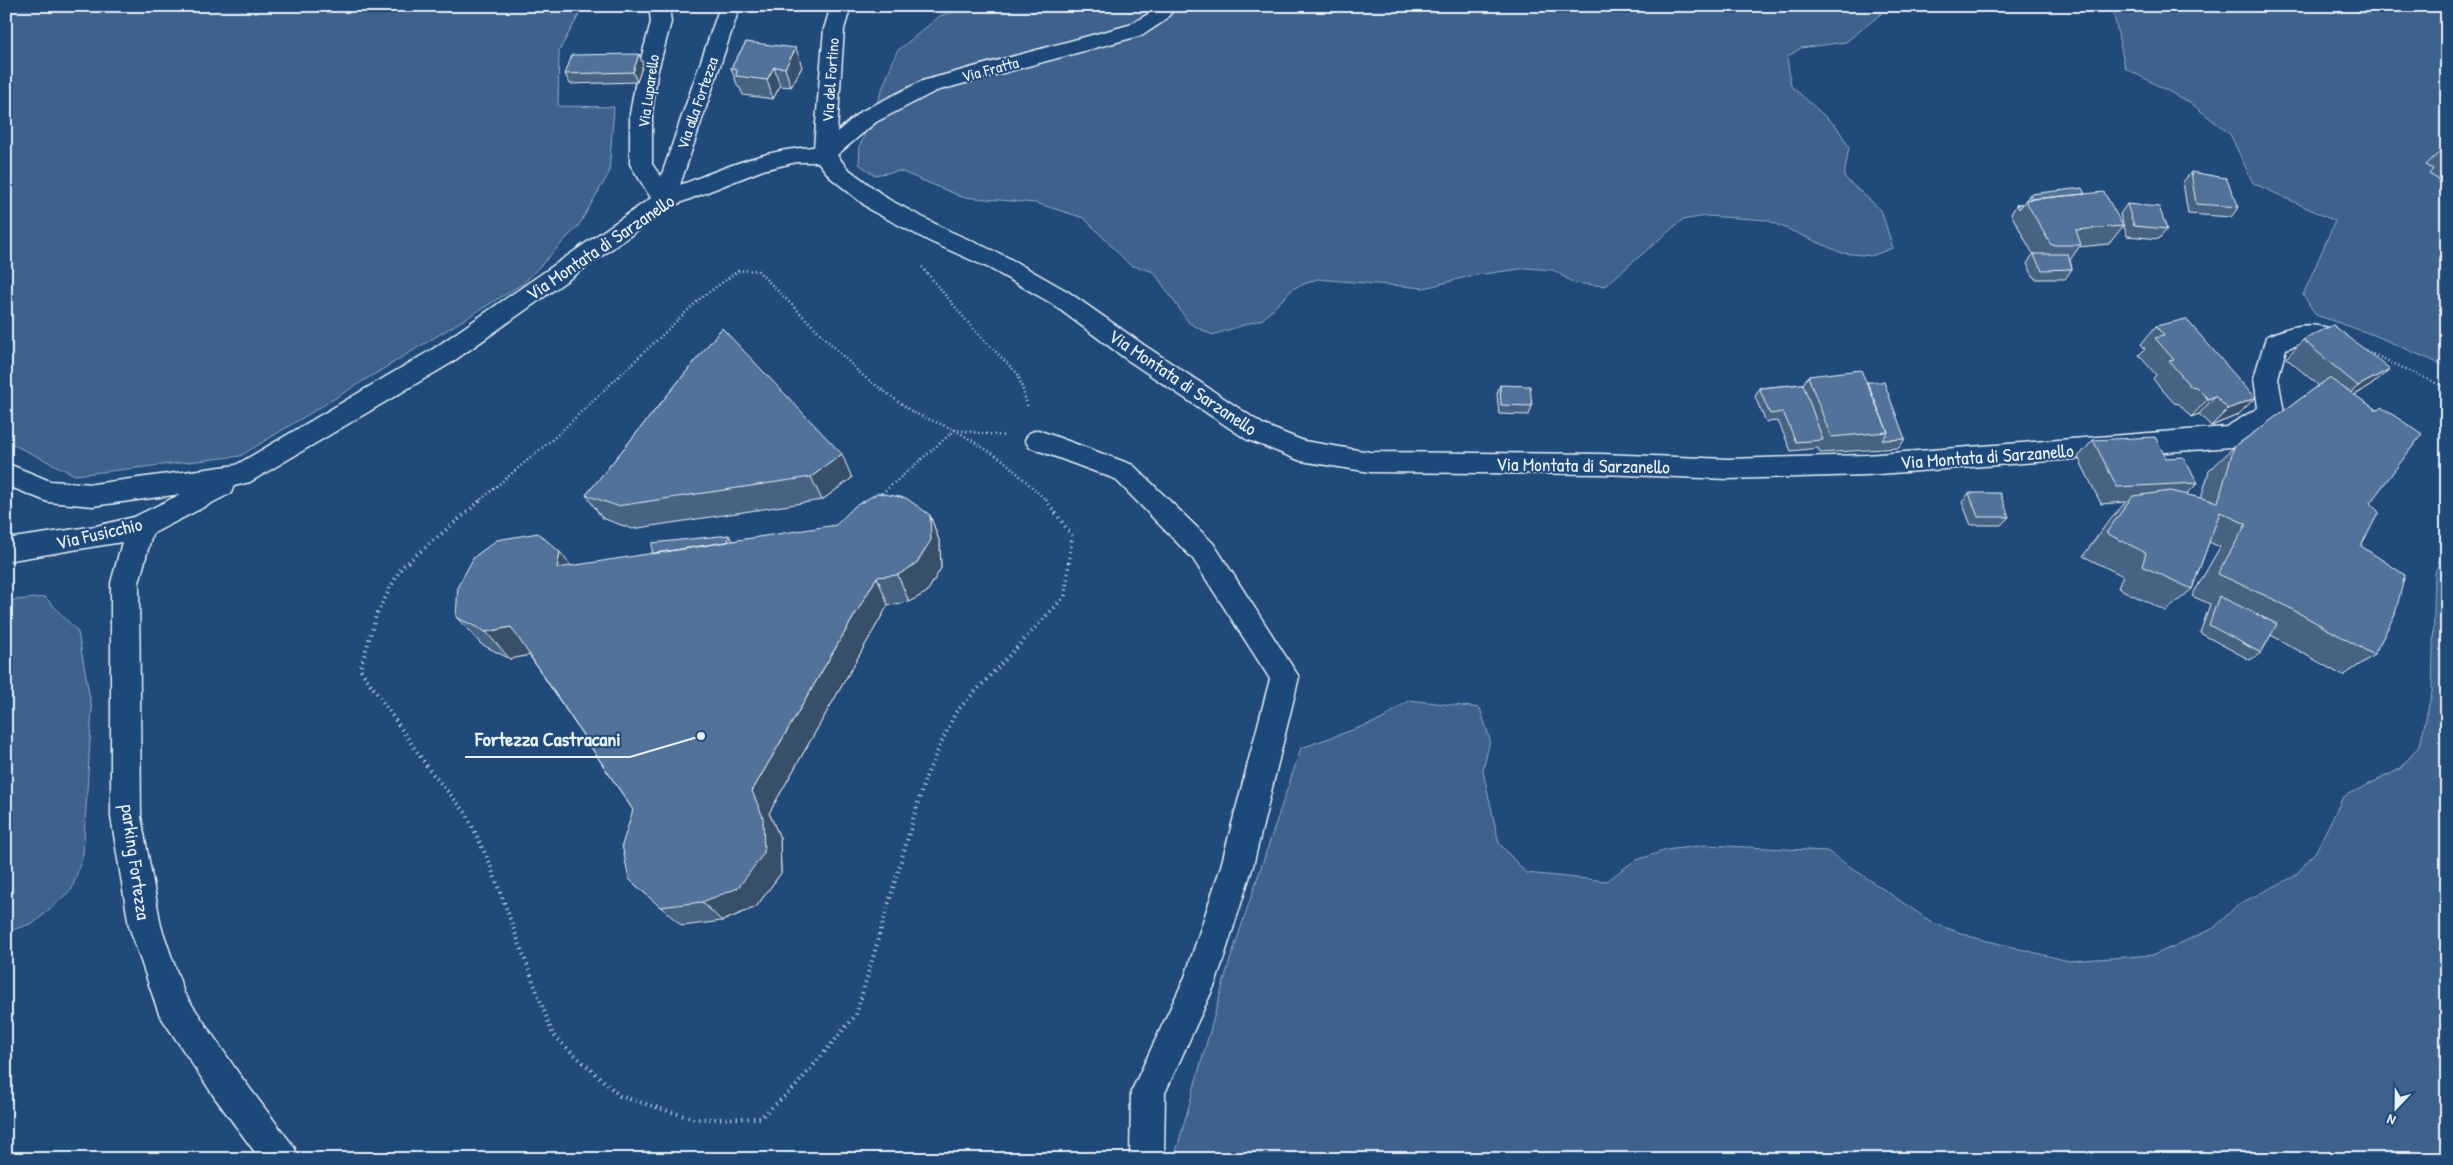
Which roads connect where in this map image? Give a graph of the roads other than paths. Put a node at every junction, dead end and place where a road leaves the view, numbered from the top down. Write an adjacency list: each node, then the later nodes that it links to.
1 (658, 6): 6 (street, Via Luparello)
2 (730, 6): 6 (street, Via alla Fortezza)
3 (841, 6): 5 (street, Via del Fortino)
4 (1167, 6): 5 (street, Via Fratta)
5 (824, 154): 6 (street, Via Montata di Sarzanello); 7 (street, Via Montata di Sarzanello)
6 (664, 200): 10 (street, Via Montata di Sarzanello)
7 (2322, 336)
8 (1038, 440): 14 (street)
9 (6, 473): 10 (street, Via Montata di Sarzanello)
10 (241, 475): 11 (street, Via Fusicchio)
11 (140, 527): 12 (street, Via Fusicchio); 13 (street, parking Fortezza)
12 (6, 550)
13 (282, 1159)
14 (1147, 1159)

